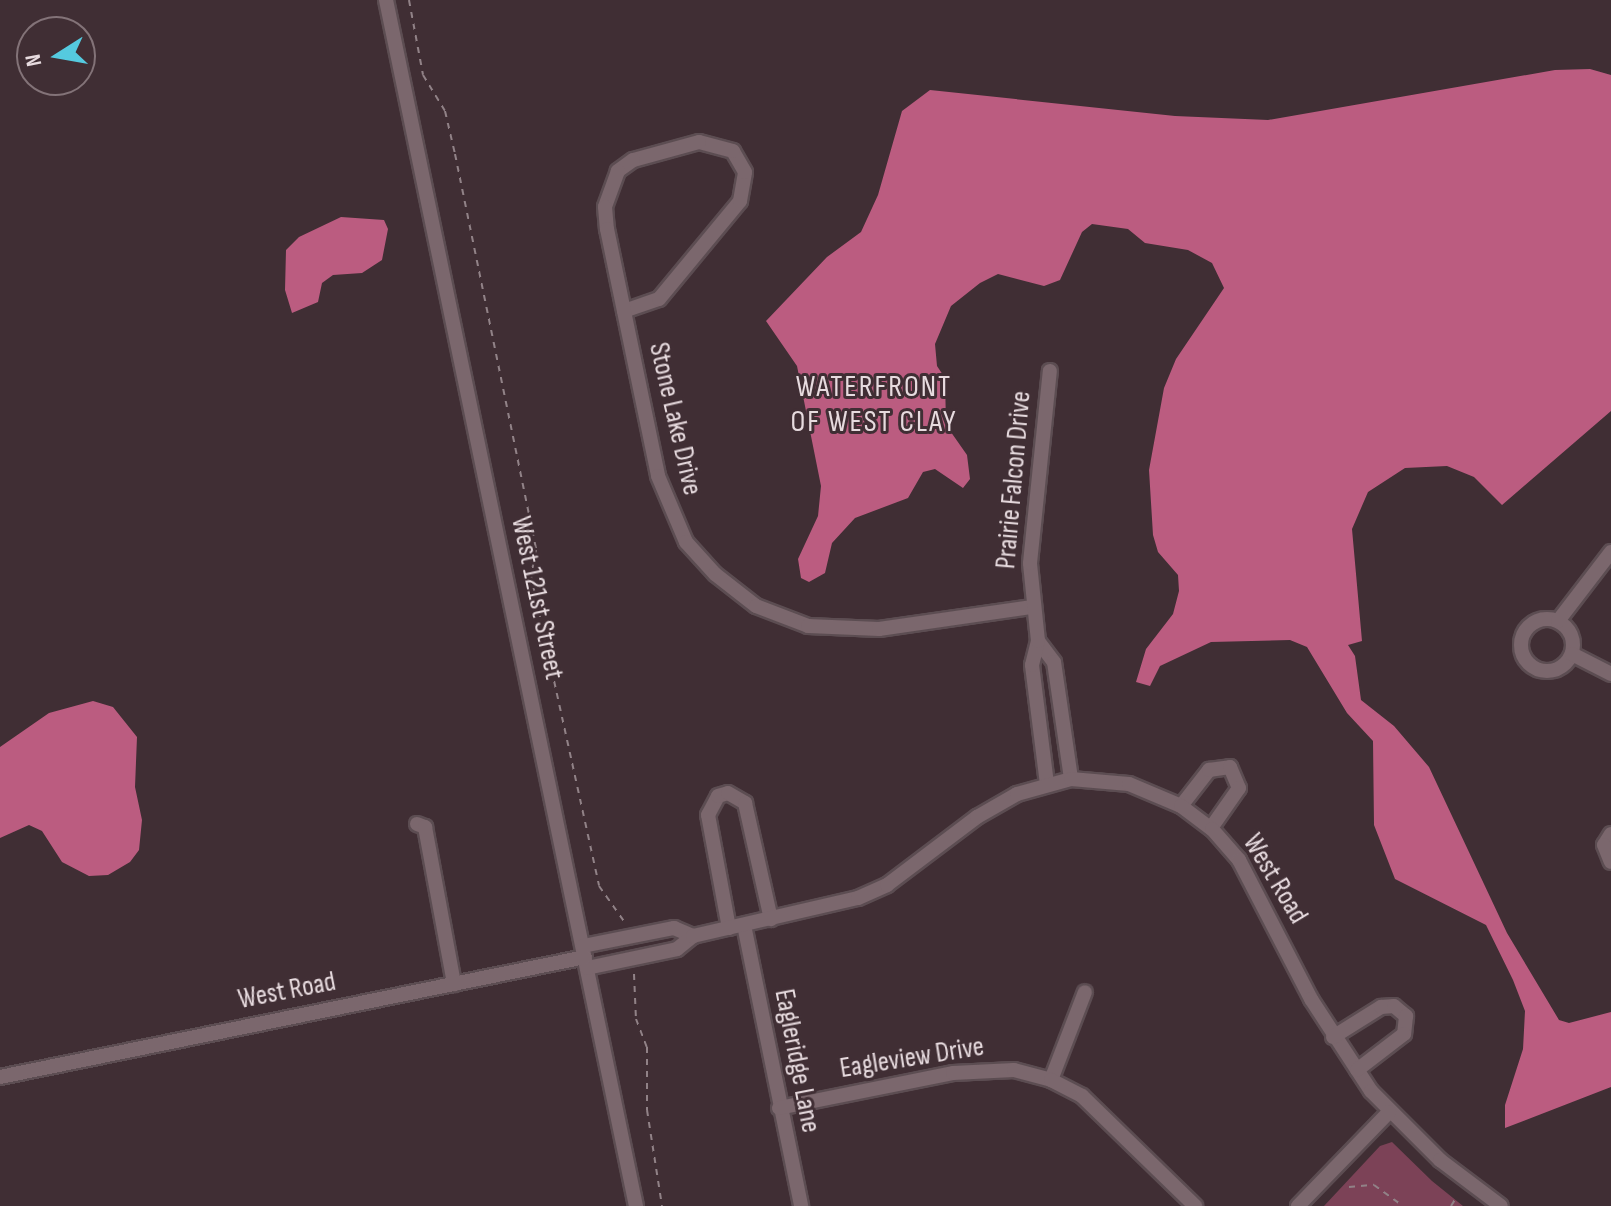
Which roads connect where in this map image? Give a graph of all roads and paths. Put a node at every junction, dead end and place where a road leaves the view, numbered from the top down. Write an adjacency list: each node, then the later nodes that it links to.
1 (386, 0): 22 (street, West 121st Street)
2 (409, 0): 21 (path)
3 (624, 311): 3 (street, Stone Lake Drive); 6 (street, Stone Lake Drive)
4 (1050, 371): 6 (street, Prairie Falcon Drive)
5 (1611, 552): 7 (street)
6 (1032, 607): 8 (street, Prairie Falcon Drive)
7 (1558, 621): 9 (street); 9 (street)
8 (1038, 641): 11 (street, Prairie Falcon Drive); 12 (street, Prairie Falcon Drive)
9 (1572, 654): 10 (street)
10 (1611, 674)
11 (1071, 779): 12 (street, West Road); 13 (street, West Road)
12 (1047, 784): 18 (street, West Road)
13 (1181, 806): 15 (street, West Road); 15 (street)
14 (417, 824): 24 (street)
15 (1211, 828): 26 (street, West Road)
16 (1611, 834): 17 (street)
17 (1611, 862)
18 (771, 919): 19 (street, West Road); 19 (street, Eagleridge Lane)
19 (736, 926): 20 (street, West Road); 30 (street, Eagleridge Lane)
20 (693, 936): 21 (street, West Road); 23 (street, West Road)
21 (628, 937): 22 (street, West Road)
22 (585, 957): 23 (street, West Road); 24 (street, West Road); 34 (street, West 121st Street)
23 (632, 959): 35 (path)
24 (454, 984): 28 (street, West Road)
25 (1085, 992): 29 (street)
26 (1333, 1037): 27 (street, West Road); 27 (street)
27 (1357, 1070): 31 (street, West Road)
28 (0, 1077)
29 (1051, 1080): 30 (street, Eagleview Drive); 37 (street, Eagleview Drive)
30 (779, 1108): 36 (street, Eagleridge Lane)
31 (1389, 1112): 38 (street); 41 (street, West Road)
32 (1349, 1187): 39 (path)
33 (1456, 1198): 40 (path)
34 (636, 1206)
35 (662, 1206)
36 (801, 1206)
37 (1195, 1206)
38 (1298, 1206)
39 (1403, 1206)
40 (1451, 1206)
41 (1501, 1206)

